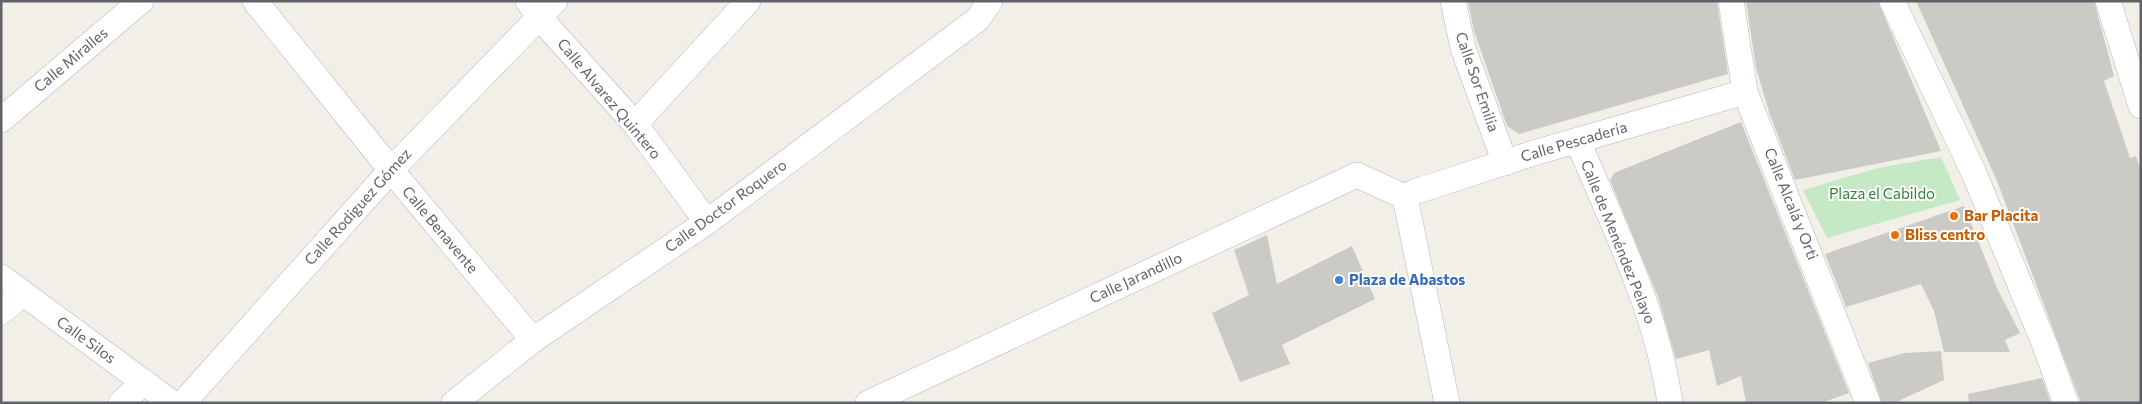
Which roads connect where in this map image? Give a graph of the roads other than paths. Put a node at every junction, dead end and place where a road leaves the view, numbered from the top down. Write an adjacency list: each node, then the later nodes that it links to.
1 (141, 1): 12 (street, Calle Miralles)
2 (255, 1): 16 (street, Calle Benavente)
3 (748, 1): 13 (street)
4 (990, 1): 18 (street, Calle Doctor Roquero)
5 (1453, 1): 15 (street, Calle Sor Emilia)
6 (1731, 1): 10 (street, Calle Alcalá y Orti)
7 (1892, 1): 32 (street)
8 (2108, 1): 11 (street)
9 (541, 7): 13 (street, Calle Alvarez Quintero); 16 (street, Calle Rodiguez Gómez)
10 (1745, 92): 14 (street, Calle Pescadería); 31 (street, Calle Alcalá y Orti)
11 (2141, 106)
12 (1, 120)
13 (635, 124): 18 (street, Calle Alvarez Quintero)
14 (1578, 141): 15 (street, Calle Pescadería); 30 (street, Calle de Menéndez Pelayo)
15 (1505, 163): 17 (street, Calle Pescadería)
16 (391, 170): 22 (street, Calle Benavente); 26 (street, Calle Rodiguez Gómez)
17 (1405, 198): 28 (street, Calle Jarandillo); 29 (street)
18 (707, 222): 22 (street, Calle Doctor Roquero)
19 (1, 277): 20 (street, Calle Silos)
20 (23, 294): 21 (street); 23 (street, Calle Silos)
21 (1, 312)
22 (533, 340): 27 (street, Calle Doctor Roquero)
23 (144, 382): 24 (street); 25 (street, Calle Silos)
24 (121, 403)
25 (172, 403)
26 (183, 403)
27 (454, 403)
28 (868, 403)
29 (1447, 403)
30 (1670, 403)
31 (1868, 403)
32 (2066, 403)

